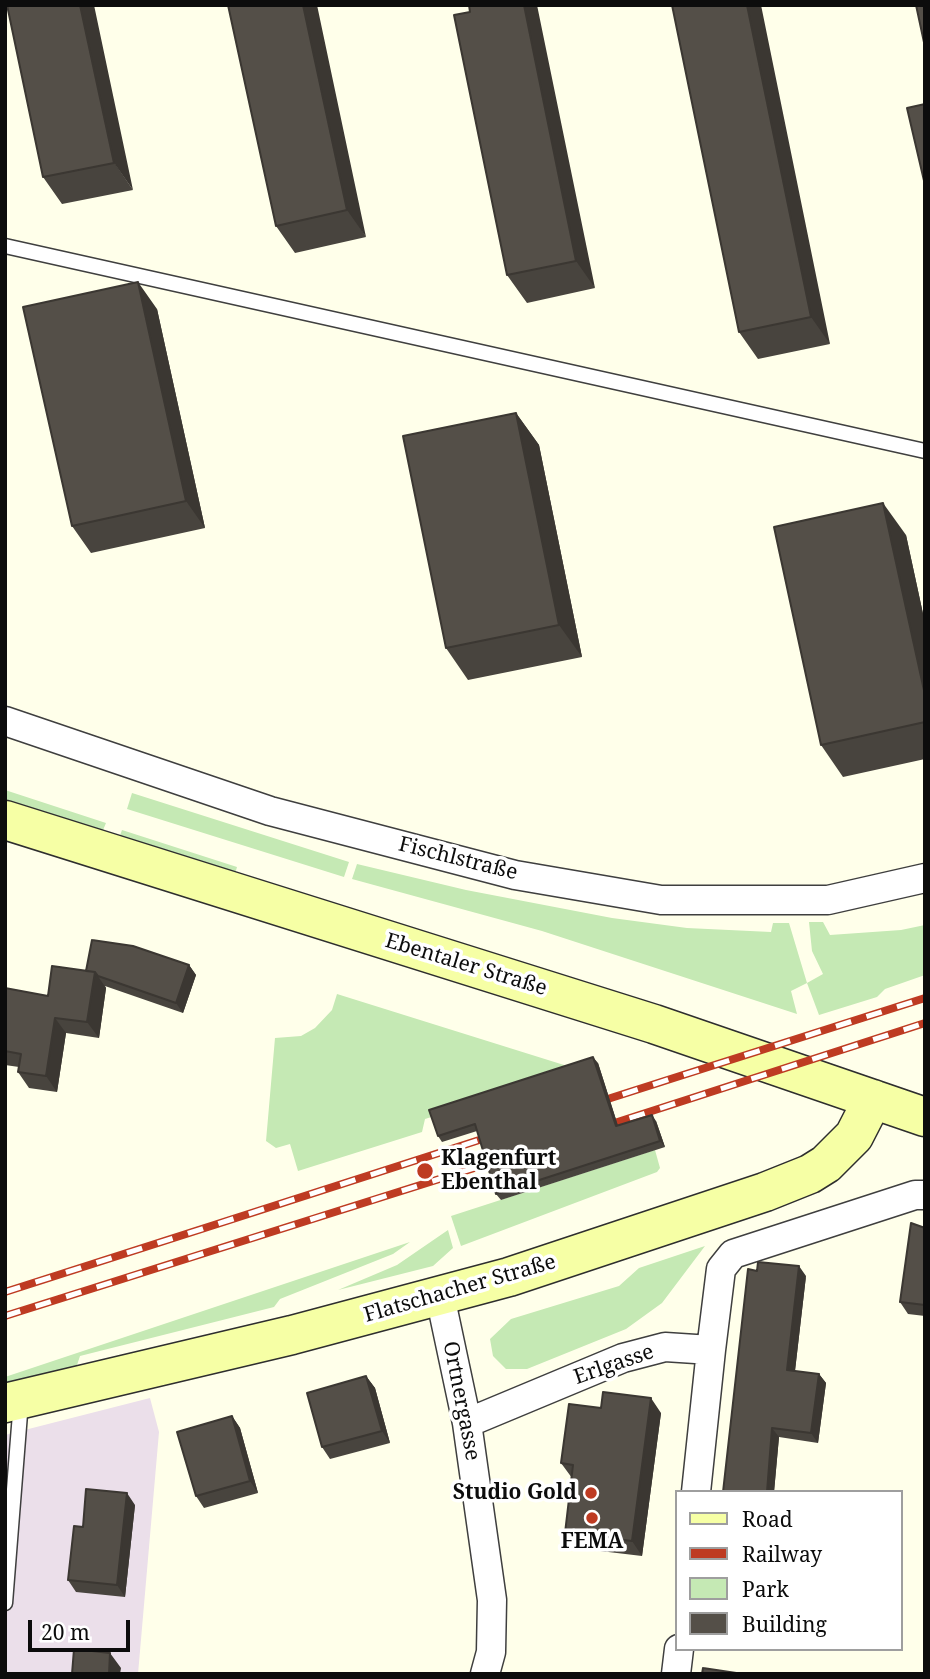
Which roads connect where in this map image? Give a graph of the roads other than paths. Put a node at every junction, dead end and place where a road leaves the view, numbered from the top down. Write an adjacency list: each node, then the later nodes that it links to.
1 (5, 246): 2 (lane)
2 (925, 451)
3 (5, 722): 5 (street, Fischlstraße)
4 (5, 820): 6 (main road, Ebentaler Straße)
5 (925, 878)
6 (873, 1099): 7 (main road, Ebentaler Straße); 9 (main road, Flatschacher Straße)
7 (925, 1117)
8 (925, 1195): 10 (street)
9 (440, 1296): 11 (main road, Flatschacher Straße); 12 (street, Ortnergasse)
10 (711, 1350): 12 (street, Erlgasse); 13 (street)
11 (13, 1401): 14 (lane)
12 (467, 1423): 16 (street, Ortnergasse)
13 (696, 1490)
14 (5, 1603)
15 (679, 1651): 17 (street)
16 (485, 1674)
17 (676, 1674)

